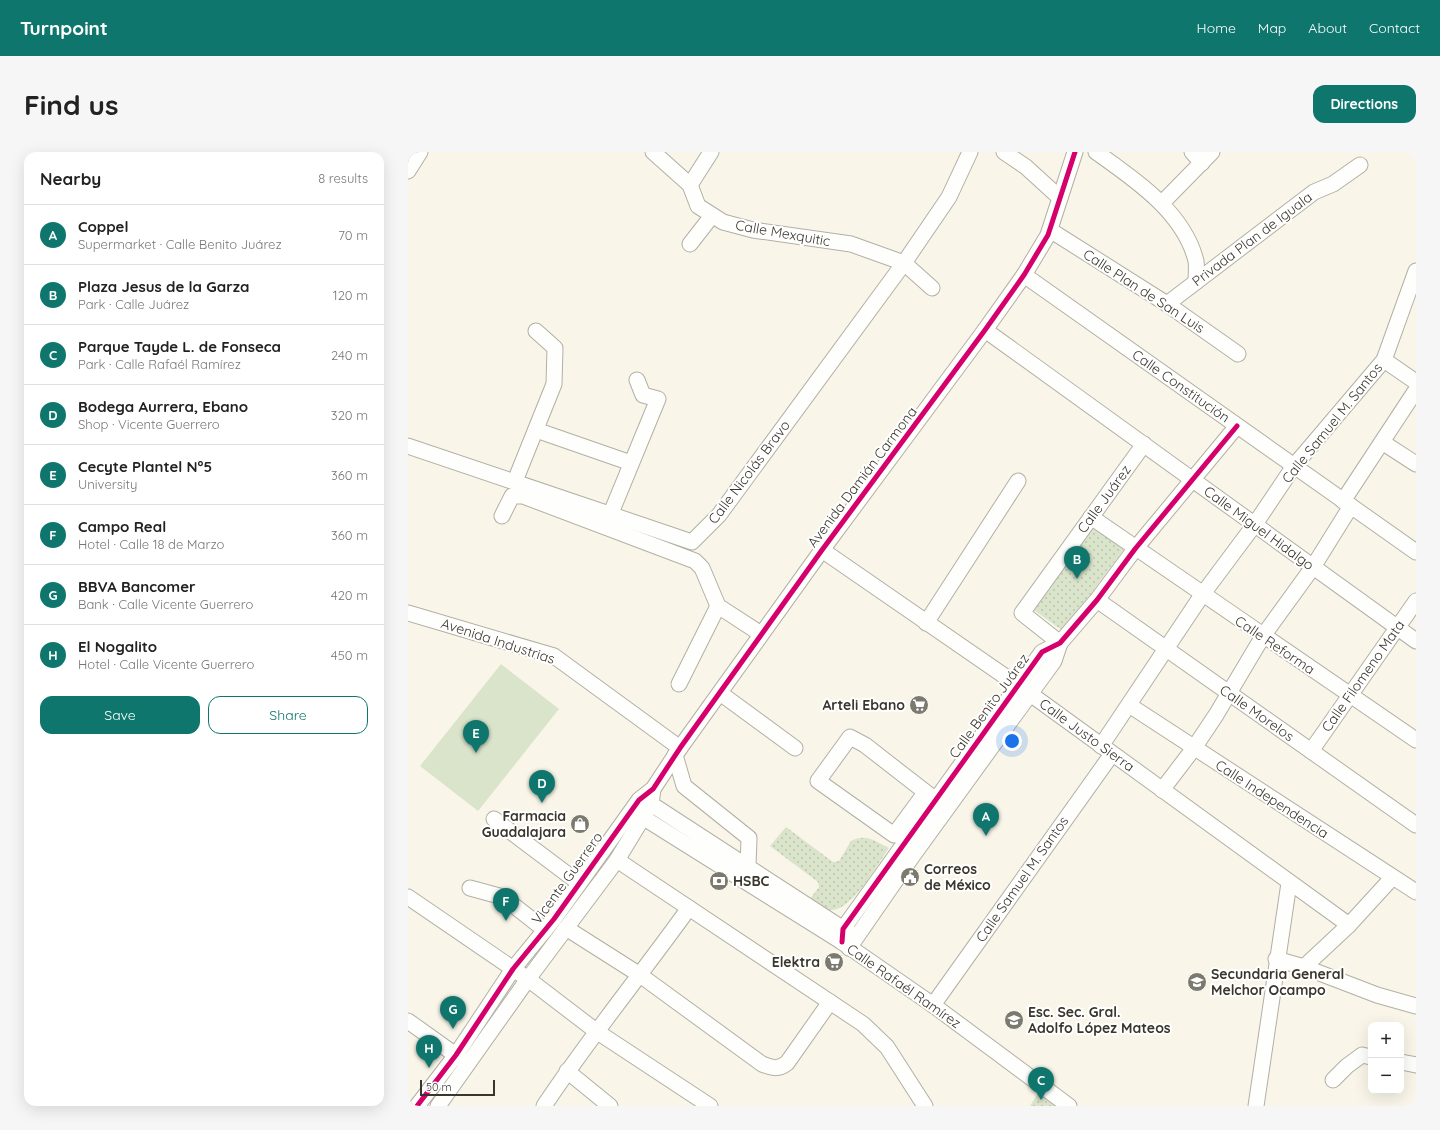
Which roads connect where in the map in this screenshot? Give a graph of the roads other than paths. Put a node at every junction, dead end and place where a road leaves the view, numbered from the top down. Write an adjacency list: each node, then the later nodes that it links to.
1 (420, 152): 10 (street)
2 (653, 152): 11 (street, Calle Mexquitic)
3 (711, 152): 11 (street)
4 (970, 152): 17 (street, Calle Nicolás Bravo)
5 (1004, 152): 12 (street)
6 (1075, 152): 12 (street, Avenida Damián Carmona)
7 (1096, 152): 13 (street)
8 (1202, 156): 13 (street)
9 (1360, 165): 20 (street, Privada Plan de Iguala)
10 (408, 171)
11 (690, 185): 14 (street, Calle Mexquitic)
12 (1060, 198): 15 (street, Avenida Damián Carmona)
13 (1162, 203): 20 (street)
14 (711, 217): 16 (street); 17 (street, Calle Mexquitic)
15 (1050, 230): 19 (street, Avenida Damián Carmona); 22 (street, Calle Plan de San Luis)
16 (690, 244)
17 (904, 263): 21 (street, Calle Mexquitic); 42 (street, Calle Nicolás Bravo)
18 (1416, 271): 26 (street, Calle Samuel M. Santos)
19 (1024, 275): 23 (street, Avenida Damián Carmona); 30 (street, Calle Constitución)
20 (1196, 282): 22 (street, Privada Plan de Iguala)
21 (932, 288)
22 (1167, 304): 25 (street, Calle Plan de San Luis)
23 (985, 330): 33 (street, Calle Miguel Hidalgo); 47 (street, Avenida Damián Carmona)
24 (536, 331): 31 (street)
25 (1238, 354)
26 (1384, 360): 28 (street); 37 (street, Calle Samuel M. Santos)
27 (637, 380): 35 (street)
28 (1416, 382)
29 (1416, 390): 32 (street)
30 (1237, 426): 37 (street, Calle Constitución); 38 (street, Calle Benito Juárez)
31 (536, 430): 35 (street); 39 (street)
32 (1382, 442): 36 (street); 41 (street)
33 (1144, 444): 38 (street, Calle Miguel Hidalgo); 44 (street, Calle Juárez)
34 (408, 446): 39 (street, Calle Nicolás Bravo)
35 (631, 463): 42 (street)
36 (1416, 464)
37 (1294, 466): 41 (street, Calle Constitución); 45 (street, Calle Samuel M. Santos)
38 (1194, 480): 45 (street, Calle Miguel Hidalgo); 46 (street, Calle Benito Juárez)
39 (515, 481): 42 (street, Calle Nicolás Bravo)
40 (1018, 481): 55 (street)
41 (1347, 503): 48 (street, Calle Constitución); 49 (street)
42 (610, 513)
43 (502, 516): 53 (street)
44 (1091, 518): 46 (street, Calle Reforma); 60 (street, Calle Juárez)
45 (1255, 524): 49 (street, Calle Miguel Hidalgo); 50 (street, Calle Samuel M. Santos)
46 (1135, 549): 50 (street, Calle Reforma); 51 (street, Calle Benito Juárez)
47 (822, 550): 55 (street, Calle Justo Sierra); 57 (street, Avenida Damián Carmona)
48 (1416, 552)
49 (1314, 567): 56 (street, Calle Miguel Hidalgo); 58 (street)
50 (1202, 595): 58 (street, Calle Reforma); 61 (street, Calle Samuel M. Santos)
51 (1097, 600): 60 (street, Calle Benito Juárez); 61 (street, Calle Morelos)
52 (1416, 601): 56 (street, Calle Filomeno Mata)
53 (718, 606): 57 (street); 62 (street)
54 (408, 613): 73 (street, Avenida Industrias)
55 (926, 623): 63 (street, Calle Justo Sierra)
56 (1397, 627): 59 (street, Calle Miguel Hidalgo); 66 (street, Calle Filomeno Mata)
57 (761, 634): 64 (street, Avenida Damián Carmona)
58 (1263, 636): 65 (street); 66 (street, Calle Reforma)
59 (1416, 641)
60 (1060, 643): 63 (street, Calle Benito Juárez)
61 (1167, 650): 65 (street, Calle Morelos); 67 (street, Calle Samuel M. Santos)
62 (679, 684)
63 (1023, 690): 71 (street, Calle Justo Sierra); 75 (street, Calle Benito Juárez); 79 (street, Calle Benito Juárez)
64 (720, 693): 69 (street); 73 (street, Avenida Damián Carmona)
65 (1230, 694): 70 (street); 72 (street, Calle Morelos)
66 (1350, 695): 68 (street, Calle Reforma); 72 (street, Calle Filomeno Mata)
67 (1128, 705): 70 (street, Calle Independencia); 71 (street, Calle Samuel M. Santos)
68 (1416, 740)
69 (795, 748)
70 (1194, 748): 74 (street); 82 (street, Calle Independencia)
71 (1106, 750): 74 (street, Calle Justo Sierra); 99 (street, Calle Samuel M. Santos)
72 (1311, 751): 78 (street, Calle Morelos)
73 (677, 752): 76 (street, Avenida Damián Carmona); 81 (street)
74 (1162, 790): 84 (street, Calle Justo Sierra)
75 (931, 797): 75 (street); 79 (street, Calle Benito Juárez)
76 (641, 808): 80 (street, Vicente Guerrero); 81 (street, Calle Rafaél Ramírez); 83 (street, Vicente Guerrero); 92 (street, Calle Rafaél Ramírez)
77 (494, 819): 83 (street)
78 (1416, 825)
79 (909, 850): 92 (street, Calle Benito Juárez)
80 (617, 860): 88 (street); 90 (street, Vicente Guerrero)
81 (748, 866): 92 (street, Calle Rafaél Ramírez)
82 (1392, 878): 86 (street, Calle Independencia); 89 (street)
83 (579, 883): 91 (street, Vicente Guerrero)
84 (1289, 883): 89 (street, Calle Justo Sierra); 93 (street)
85 (470, 888): 91 (street)
86 (1416, 892)
87 (408, 897): 95 (street)
88 (689, 908): 96 (street); 98 (street)
89 (1349, 925): 94 (street)
90 (566, 928): 96 (street); 97 (street, Vicente Guerrero)
91 (545, 930): 95 (street, Vicente Guerrero)
92 (848, 939): 99 (street, Calle Rafaél Ramírez)
93 (1276, 959): 94 (street); 116 (street)
94 (1304, 967): 100 (street)
95 (513, 969): 97 (street); 104 (street, Vicente Guerrero)
96 (640, 975): 98 (street); 102 (street)
97 (528, 979): 102 (street); 104 (street, Vicente Guerrero)
98 (830, 1002): 114 (street)
99 (933, 1005): 115 (street, Calle Rafaél Ramírez)
100 (1416, 1006)
101 (408, 1021): 104 (street)
102 (596, 1031): 107 (street); 113 (street)
103 (1366, 1056): 108 (street)
104 (462, 1059): 109 (street); 110 (street)
105 (1404, 1063): 106 (street)
106 (1416, 1065)
107 (567, 1071): 111 (street); 112 (street)
108 (1334, 1080)
109 (417, 1106)
110 (438, 1106)
111 (544, 1106)
112 (610, 1106)
113 (710, 1106)
114 (925, 1106)
115 (1069, 1106)
116 (1256, 1106)

